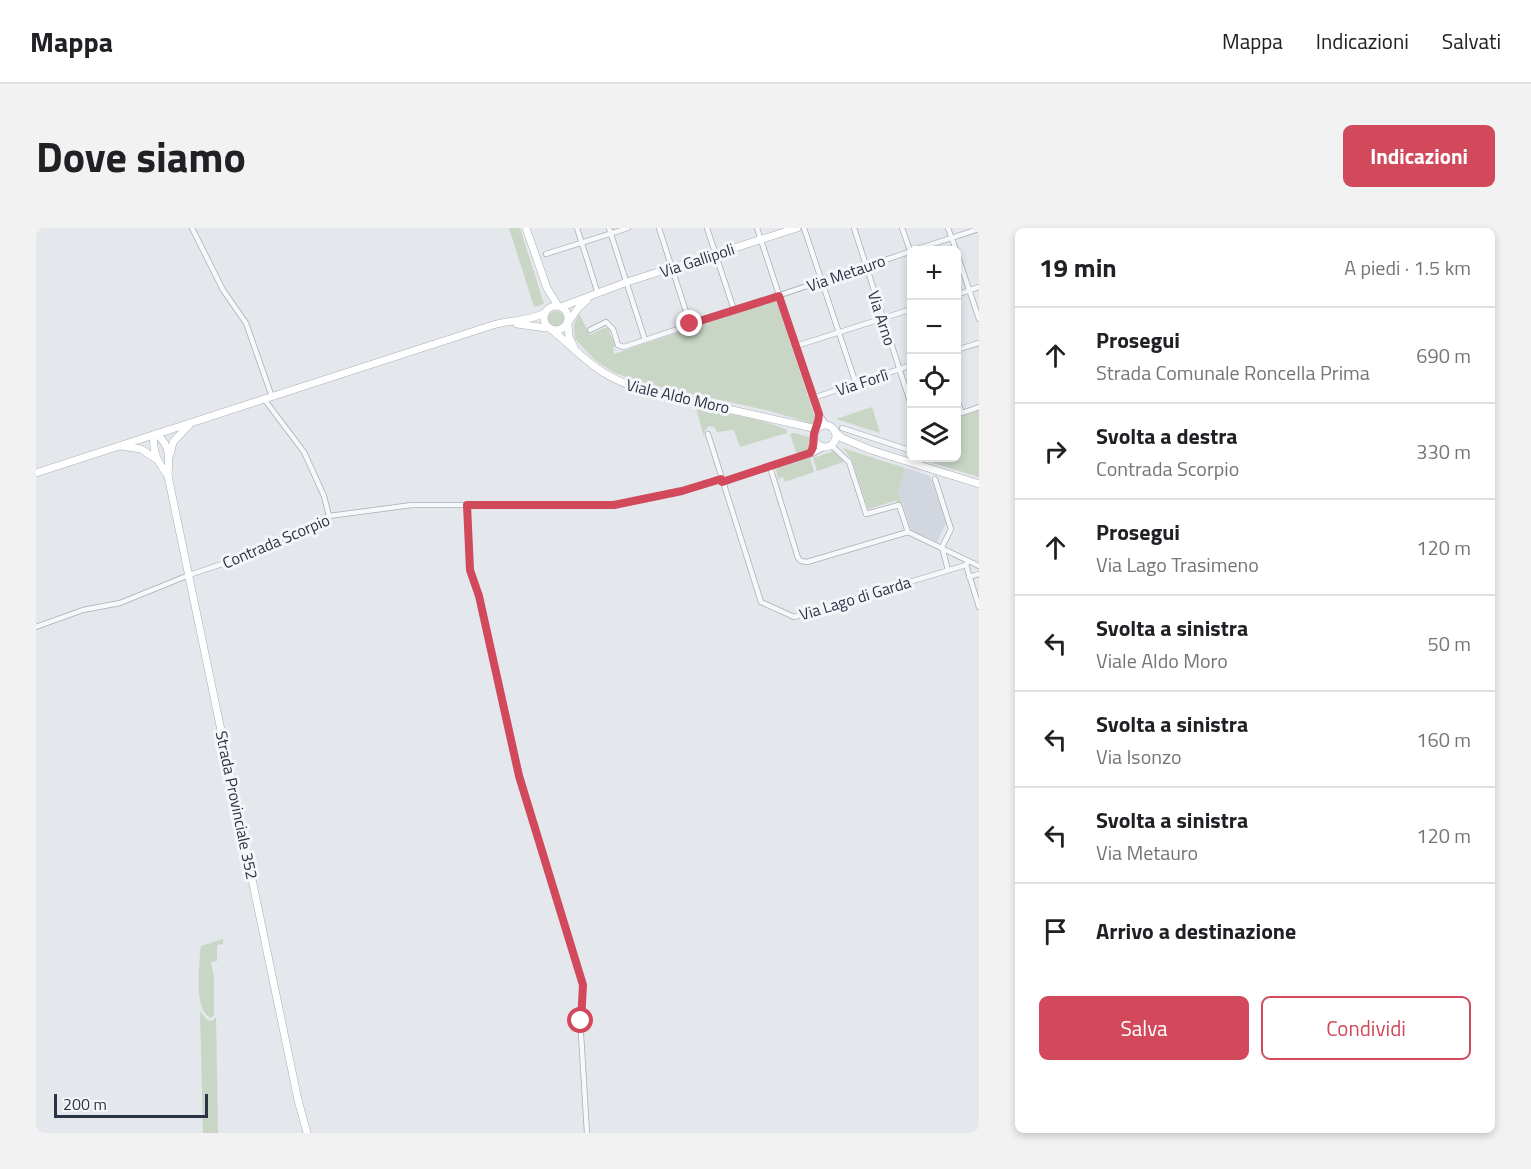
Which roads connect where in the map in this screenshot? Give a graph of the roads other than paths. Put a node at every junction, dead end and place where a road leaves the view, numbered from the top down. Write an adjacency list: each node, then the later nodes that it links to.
1 (192, 228): 56 (street)
2 (526, 228): 30 (main road, Viale Aldo Moro)
3 (577, 228): 17 (street)
4 (628, 228): 14 (street)
5 (659, 228): 26 (street)
6 (706, 228): 23 (street)
7 (757, 228): 16 (street)
8 (797, 228): 16 (main road, Via Gallipoli)
9 (804, 228): 28 (street)
10 (854, 228): 25 (street, Via Arno)
11 (902, 228): 18 (street)
12 (948, 228): 15 (street)
13 (979, 229): 15 (street, Via Metauro)
14 (610, 231): 17 (street); 27 (street)
15 (952, 238): 19 (street, Via Metauro); 20 (street)
16 (761, 240): 23 (main road, Via Gallipoli); 34 (street)
17 (581, 243): 21 (street); 33 (street)
18 (909, 246)
19 (931, 246)
20 (954, 246)
21 (546, 254)
22 (907, 254): 25 (street, Via Metauro)
23 (715, 255): 26 (main road, Via Gallipoli); 36 (street)
24 (961, 265): 31 (street)
25 (865, 267): 28 (street, Via Metauro); 39 (street, Via Arno)
26 (672, 268): 27 (main road, Via Gallipoli); 42 (street)
27 (627, 282): 33 (main road, Via Gallipoli); 47 (street)
28 (821, 282): 34 (street, Via Metauro); 46 (street)
29 (979, 287): 31 (street)
30 (547, 288): 35 (main road, Viale Aldo Moro); 38 (main road, Viale Aldo Moro)
31 (970, 290): 32 (street); 40 (street)
32 (961, 293)
33 (598, 294): 35 (main road, Via Gallipoli); 41 (main road, Via Gallipoli)
34 (779, 296): 36 (street, Via Metauro); 49 (street)
35 (560, 307): 38 (main road); 41 (main road, Viale Aldo Moro)
36 (734, 310): 42 (street, Via Metauro)
37 (907, 311): 39 (street)
38 (546, 312): 43 (main road); 44 (main road, Viale Aldo Moro)
39 (882, 319): 46 (street); 53 (street, Via Arno)
40 (979, 319)
41 (568, 322): 44 (main road); 51 (main road, Viale Aldo Moro)
42 (690, 324): 47 (street, Via Metauro)
43 (493, 326): 44 (main road); 56 (main road)
44 (550, 329): 51 (main road, Viale Aldo Moro)
45 (590, 330): 47 (street, Via Metauro)
46 (839, 333): 49 (street); 54 (street)
47 (645, 340)
48 (979, 343): 50 (street)
49 (796, 346): 57 (street)
50 (961, 349)
51 (583, 359): 61 (main road, Viale Aldo Moro)
52 (907, 367): 53 (street, Via Forlì)
53 (899, 369): 54 (street, Via Forlì); 55 (street, Via Arno)
54 (856, 384): 57 (street, Via Forlì)
55 (907, 393)
56 (272, 397): 58 (main road)
57 (813, 398): 63 (street)
58 (264, 399): 62 (main road); 82 (street)
59 (979, 407): 60 (street)
60 (960, 408)
61 (779, 421): 63 (main road, Viale Aldo Moro); 67 (main road, Viale Aldo Moro)
62 (191, 423): 65 (main road); 73 (main road, Strada Provinciale 352)
63 (821, 427): 64 (main road, Viale Aldo Moro); 67 (main road)
64 (839, 430): 68 (main road); 70 (main road, Viale Aldo Moro); 71 (street)
65 (156, 434): 69 (main road); 73 (main road, Strada Provinciale 352); 74 (main road)
66 (708, 434): 79 (street, Via Lago di Garda)
67 (815, 439): 68 (main road, Viale Aldo Moro); 72 (street)
68 (830, 445): 70 (main road, Viale Aldo Moro); 72 (street, Contrada Scorpio); 83 (street)
69 (119, 446): 74 (main road); 76 (main road)
70 (871, 450): 80 (main road, Viale Aldo Moro)
71 (907, 450)
72 (807, 456): 75 (street, Contrada Scorpio)
73 (169, 458): 77 (main road, Strada Provinciale 352)
74 (156, 459): 77 (main road, Strada Provinciale 352)
75 (770, 467): 79 (street, Contrada Scorpio); 83 (street)
76 (36, 473)
77 (168, 476): 88 (main road, Strada Provinciale 352)
78 (935, 479): 84 (street)
79 (722, 480): 81 (street, Contrada Scorpio); 87 (street, Via Lago di Garda)
80 (979, 484)
81 (467, 505): 82 (street, Contrada Scorpio); 94 (street)
82 (329, 516): 88 (street, Contrada Scorpio)
83 (908, 532): 84 (street)
84 (942, 548): 85 (street); 87 (street)
85 (967, 563): 86 (street); 87 (street, Via Lago di Garda); 90 (street)
86 (979, 566)
87 (948, 570)
88 (189, 574): 92 (street, Contrada Scorpio); 93 (main road, Strada Provinciale 352)
89 (979, 574): 90 (street)
90 (969, 577): 91 (street)
91 (979, 607)
92 (36, 627)
93 (307, 1133)
94 (587, 1133)

